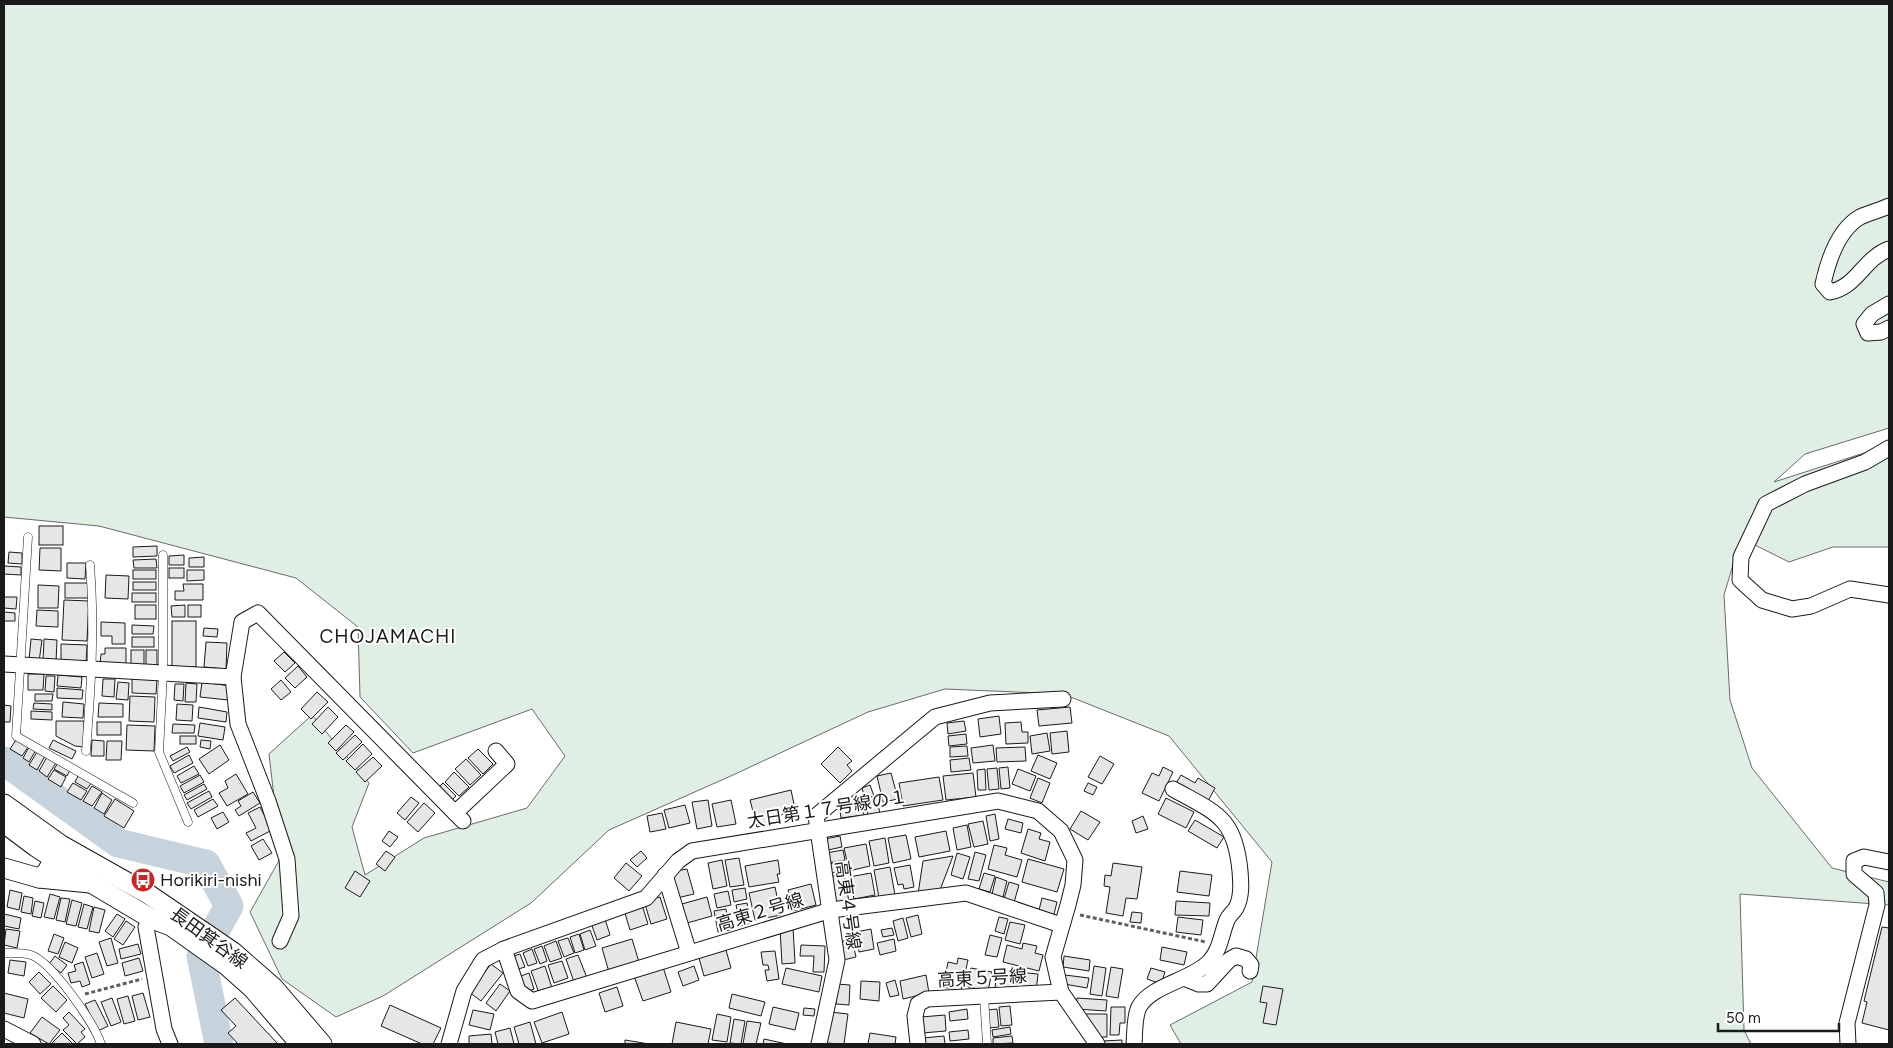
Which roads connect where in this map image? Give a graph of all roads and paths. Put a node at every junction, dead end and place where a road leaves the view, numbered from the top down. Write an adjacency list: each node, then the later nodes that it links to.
1 (1889, 206): 2 (street)
2 (1889, 249)
3 (1889, 304): 4 (street)
4 (1889, 328)
5 (1889, 448): 9 (street)
6 (28, 537): 11 (lane)
7 (163, 555): 13 (lane)
8 (90, 565): 12 (lane)
9 (1889, 595)
10 (4, 664): 11 (street)
11 (20, 665): 12 (street); 19 (lane)
12 (92, 669): 13 (street); 16 (lane)
13 (162, 673): 14 (street); 21 (lane)
14 (233, 678): 17 (street); 34 (street)
15 (1063, 699): 23 (street)
16 (86, 751)
17 (496, 752)
18 (1173, 789): 42 (street)
19 (133, 803)
20 (4, 804): 24 (street, 長田箕谷線)
21 (188, 822)
22 (4, 823): 24 (street, 長田箕谷線)
23 (817, 829): 27 (street, 大日第１７号線の１); 30 (street, 高東４号線); 33 (street, 大日第１７号線の１)
24 (58, 852): 28 (street); 29 (street, 長田箕谷線); 31 (street, 長田箕谷線)
25 (1889, 862): 58 (street)
26 (4, 868): 28 (street)
27 (665, 875): 36 (street, 大日第１７号線の１); 38 (street)
28 (40, 878): 29 (street)
29 (93, 884): 31 (street, 長田箕谷線)
30 (831, 910): 33 (street, 高東２号線); 38 (street, 高東２号線); 53 (street, 高東４号線)
31 (157, 914): 39 (street, 長田箕谷線); 41 (street)
32 (1076, 914): 35 (path)
33 (1061, 926): 44 (street, 大日第１７号線の１)
34 (280, 941)
35 (1203, 942)
36 (504, 949): 38 (street, 高東２号線); 52 (street, 大日第１７号線の１)
37 (4, 953): 43 (lane)
38 (689, 953)
39 (229, 958): 50 (street, 長田箕谷線); 51 (street, 長田箕谷線)
40 (1250, 971): 42 (street)
41 (155, 975): 43 (path); 49 (street)
42 (1184, 978): 57 (street)
43 (68, 989): 48 (lane)
44 (1061, 992): 45 (street, 高東５号線); 56 (street, 大日第１７号線の１)
45 (984, 996): 54 (street, 高東５号線); 55 (lane)
46 (4, 1029): 47 (street)
47 (33, 1044)
48 (102, 1044)
49 (170, 1044)
50 (300, 1044)
51 (322, 1044)
52 (450, 1044)
53 (818, 1044)
54 (918, 1044)
55 (987, 1044)
56 (1097, 1044)
57 (1134, 1044)
58 (1848, 1044)

